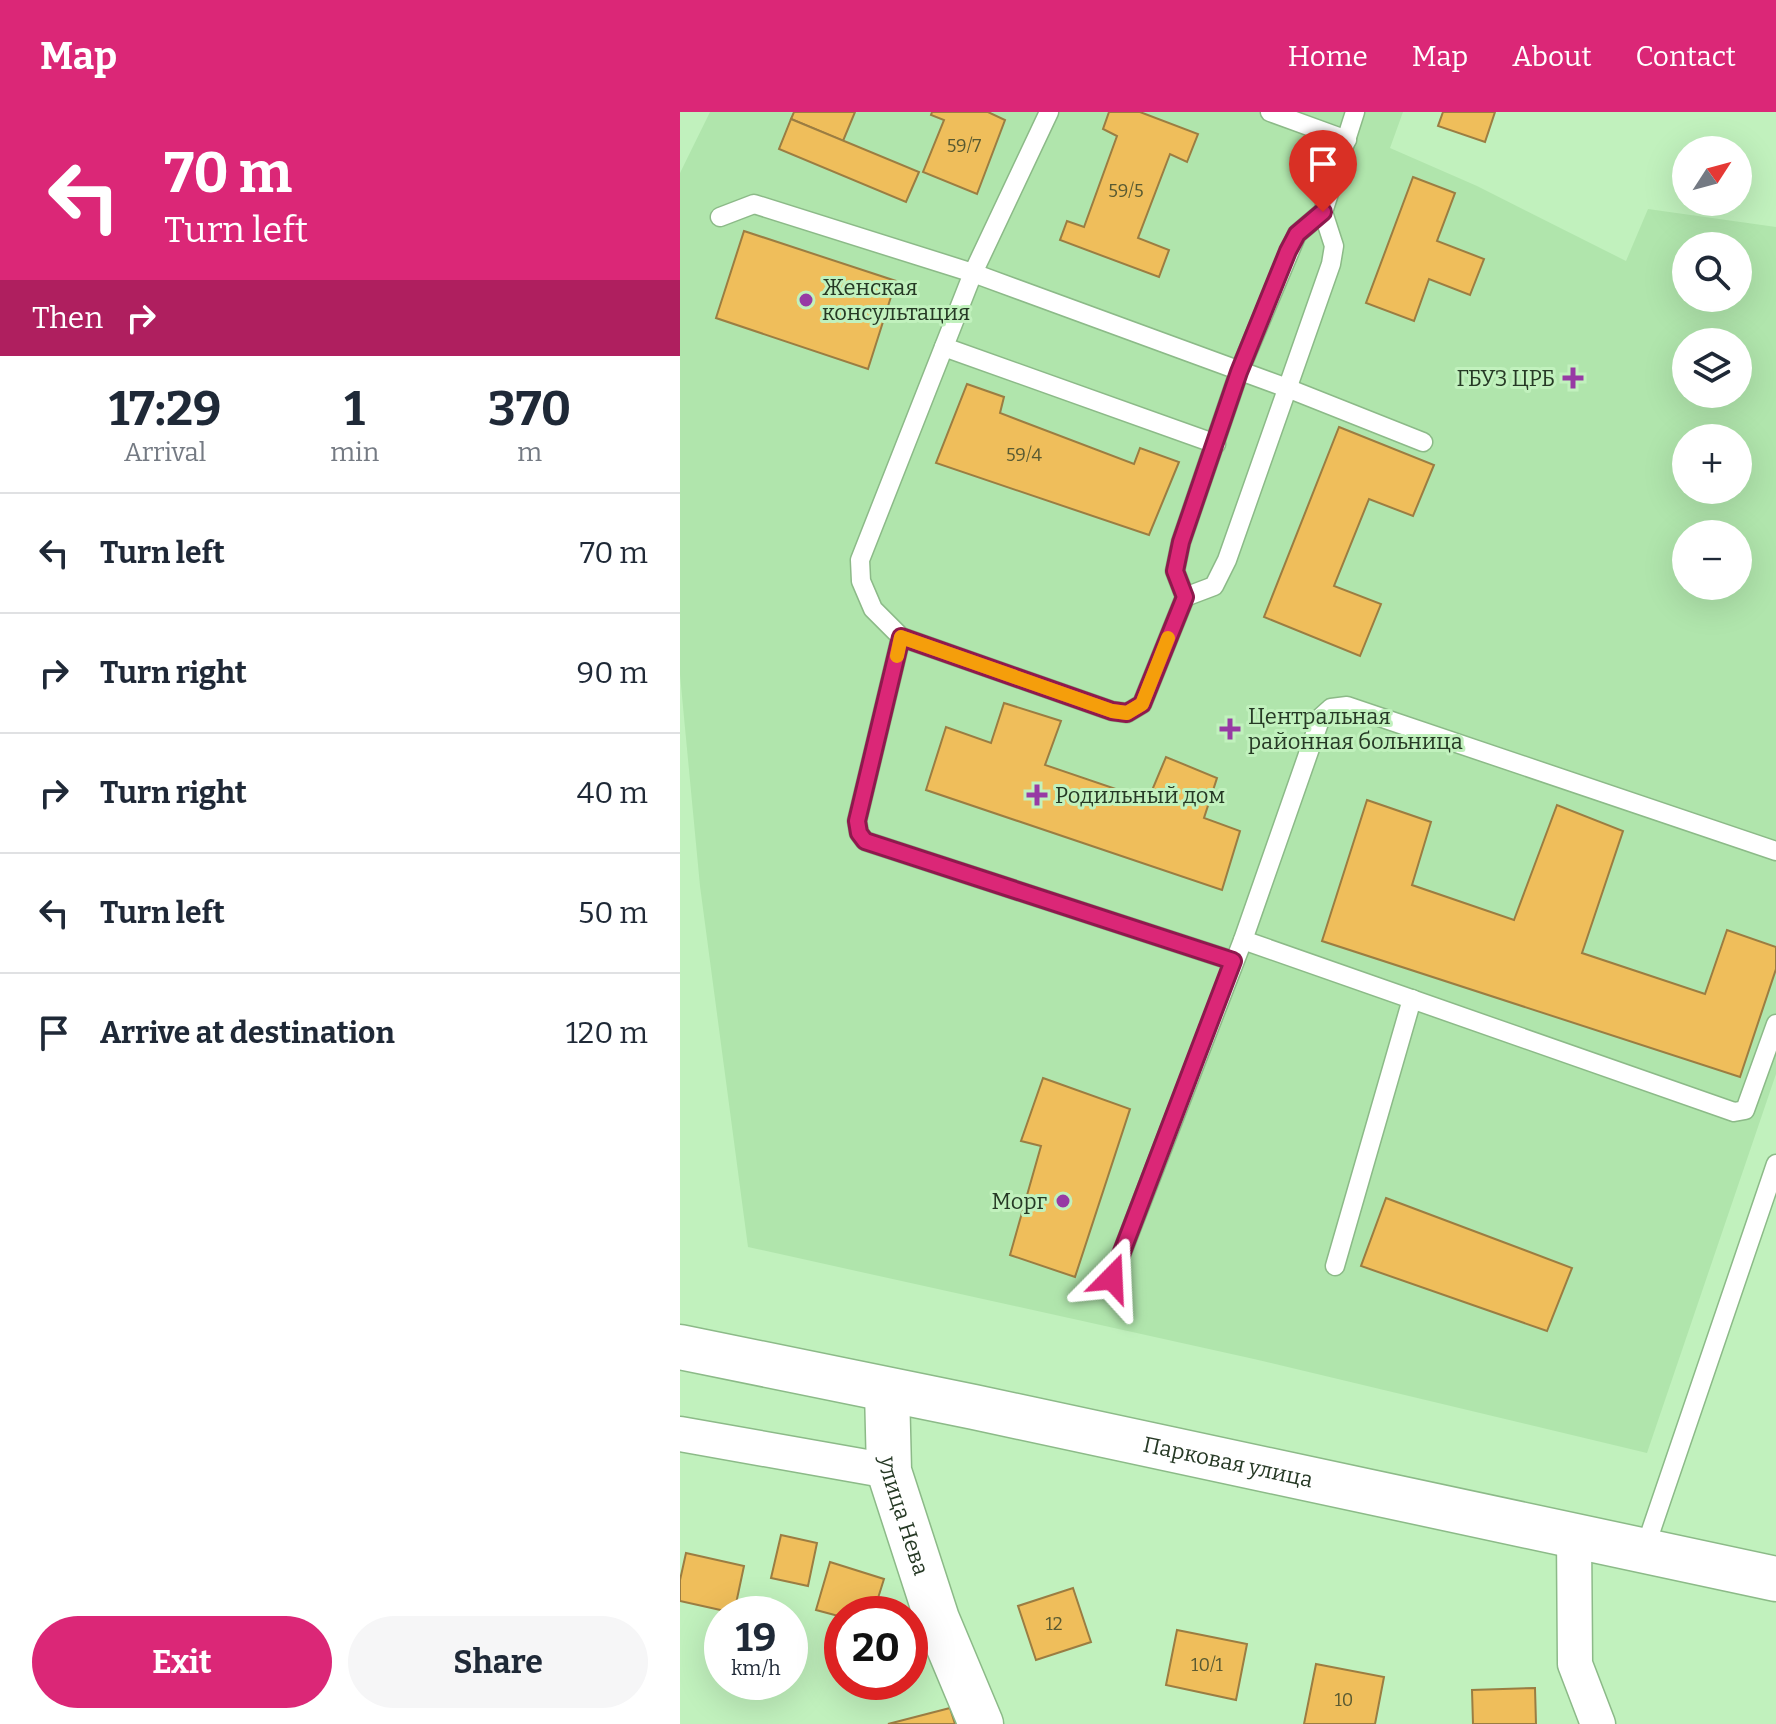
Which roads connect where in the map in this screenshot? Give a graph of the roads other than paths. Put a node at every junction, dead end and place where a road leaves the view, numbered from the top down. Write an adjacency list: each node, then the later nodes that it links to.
1 (1049, 112): 7 (lane)
2 (1270, 112): 4 (lane)
3 (1355, 112): 4 (lane)
4 (1347, 140): 5 (lane)
5 (1323, 212): 9 (lane); 10 (lane)
6 (720, 217): 7 (lane)
7 (973, 273): 8 (lane); 9 (lane)
8 (944, 347): 12 (lane); 14 (lane)
9 (1239, 372): 10 (lane); 12 (lane)
10 (1287, 388): 11 (lane); 13 (lane)
11 (1423, 442)
12 (1216, 444): 13 (lane)
13 (1185, 597): 14 (lane)
14 (901, 637): 17 (lane)
15 (1776, 851): 16 (lane)
16 (1243, 940): 17 (lane); 18 (lane)
17 (1233, 961): 22 (lane)
18 (1412, 999): 19 (lane); 21 (lane)
19 (1776, 1024)
20 (1776, 1164): 28 (lane)
21 (1335, 1266)
22 (1112, 1278)
23 (680, 1347): 24 (main road, Парковая улица)
24 (887, 1390): 26 (main road, улица Нева); 27 (main road, Парковая улица)
25 (680, 1434): 26 (street)
26 (889, 1471): 30 (main road, улица Нева)
27 (1574, 1535): 28 (main road, Парковая улица); 31 (street)
28 (1644, 1551): 29 (main road, Парковая улица)
29 (1776, 1579)
30 (981, 1724)
31 (1598, 1724)

